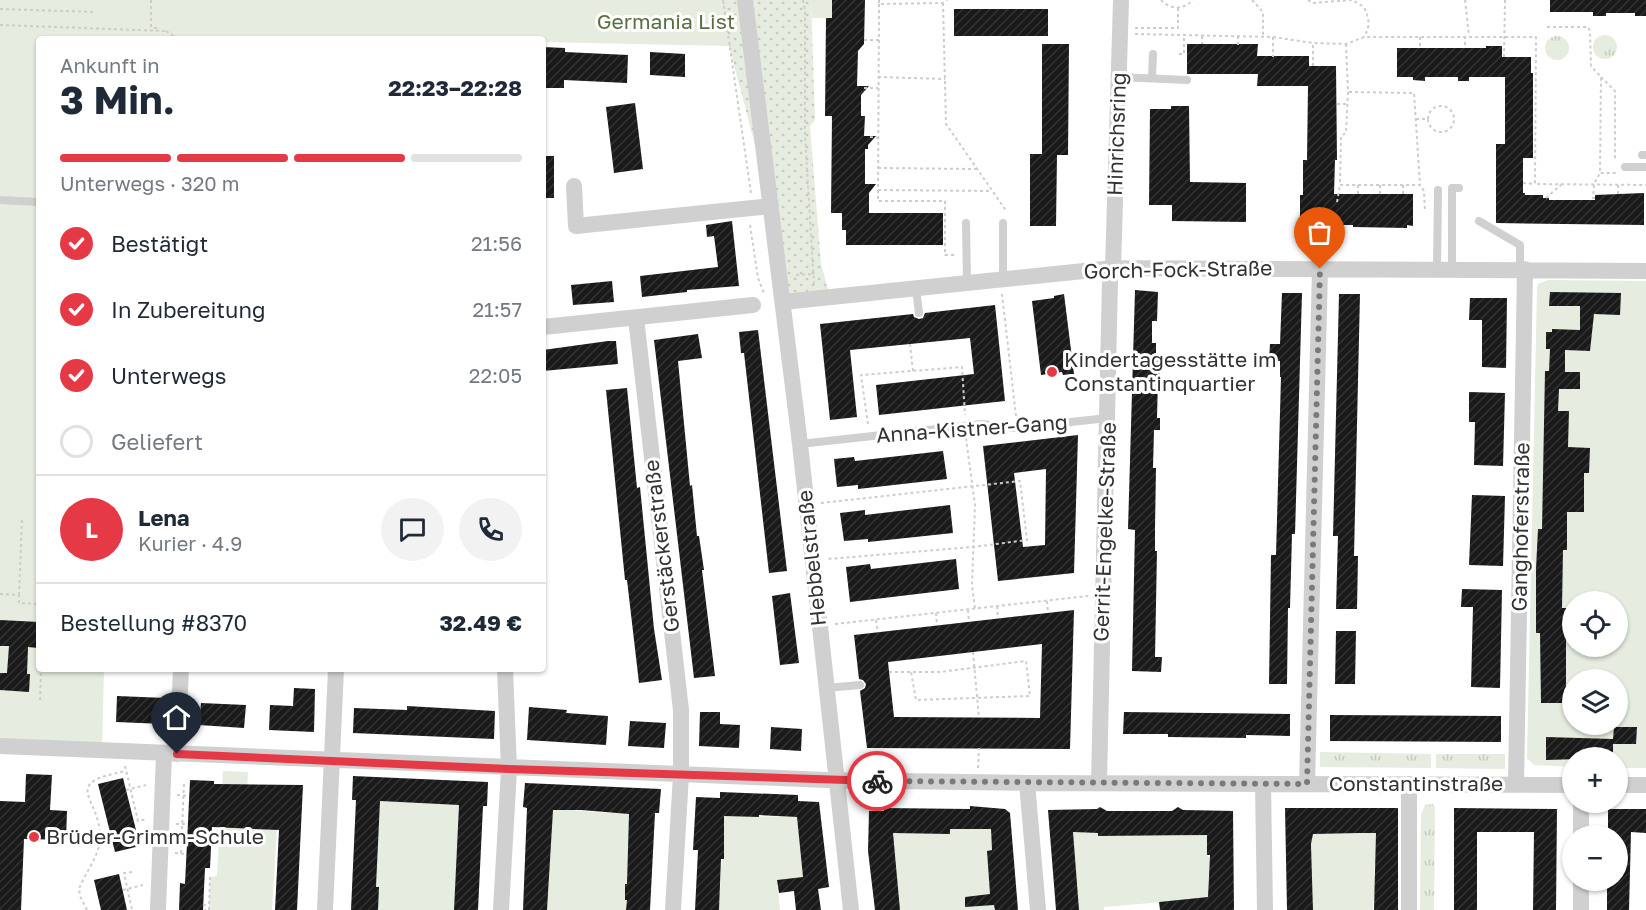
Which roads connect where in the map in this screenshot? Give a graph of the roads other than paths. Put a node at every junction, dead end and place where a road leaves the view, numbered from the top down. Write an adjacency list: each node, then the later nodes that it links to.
1 (746, 0): 14 (street, Hebbelstraße)
2 (1121, 0): 4 (street, Hinrichsring)
3 (1153, 54): 5 (lane)
4 (1118, 77): 5 (lane); 22 (street, Hinrichsring)
5 (1152, 78): 6 (lane)
6 (1187, 80)
7 (1646, 167): 8 (lane)
8 (1625, 170)
9 (574, 186): 14 (street)
10 (1459, 188): 18 (lane)
11 (1438, 190): 18 (lane)
12 (0, 200): 13 (lane)
13 (36, 202)
14 (771, 206): 27 (street, Hebbelstraße)
15 (1479, 221): 20 (lane)
16 (966, 223): 24 (lane)
17 (1003, 223): 23 (lane)
18 (1444, 268): 19 (street, Gorch-Fock-Straße); 20 (street, Gorch-Fock-Straße)
19 (1320, 269): 22 (street, Gorch-Fock-Straße); 47 (street)
20 (1522, 269): 21 (street, Gorch-Fock-Straße); 49 (street, Ganghoferstraße)
21 (1646, 271)
22 (1112, 274): 23 (street, Gorch-Fock-Straße); 31 (street, Gerrit-Engelke-Straße)
23 (1002, 280): 24 (street, Gorch-Fock-Straße)
24 (967, 284): 25 (street, Gorch-Fock-Straße)
25 (916, 289): 27 (street, Gorch-Fock-Straße); 28 (lane)
26 (759, 300): 29 (street)
27 (783, 302): 32 (street, Hebbelstraße)
28 (919, 313)
29 (636, 318): 30 (street); 42 (street, Gerstäckerstraße)
30 (546, 327)
31 (1108, 418): 32 (lane, Anna-Kistner-Gang); 45 (street, Gerrit-Engelke-Straße)
32 (800, 444): 37 (street, Hebbelstraße)
33 (181, 672): 39 (street)
34 (336, 672): 40 (street)
35 (505, 672): 41 (street)
36 (860, 685): 37 (lane)
37 (826, 688): 43 (street, Hebbelstraße)
38 (0, 746): 39 (street, Constantinstraße)
39 (171, 754): 40 (street, Constantinstraße); 54 (street)
40 (332, 761): 41 (street, Constantinstraße); 55 (street)
41 (509, 769): 42 (street, Constantinstraße); 56 (street)
42 (681, 775): 43 (street, Constantinstraße); 57 (street, Gerstäckerstraße)
43 (837, 780): 44 (street, Constantinstraße); 58 (street, Hebbelstraße)
44 (1028, 783): 45 (street, Constantinstraße); 59 (street)
45 (1099, 783): 46 (street, Constantinstraße)
46 (1263, 784): 47 (street, Constantinstraße); 60 (street)
47 (1307, 784): 48 (street, Constantinstraße)
48 (1409, 784): 49 (street, Constantinstraße); 61 (street)
49 (1516, 784): 50 (street, Constantinstraße)
50 (1562, 785)
51 (1628, 785): 52 (street)
52 (1646, 785)
53 (1581, 891): 62 (street)
54 (158, 910)
55 (325, 910)
56 (501, 910)
57 (673, 910)
58 (851, 910)
59 (1038, 910)
60 (1265, 910)
61 (1409, 910)
62 (1581, 910)

